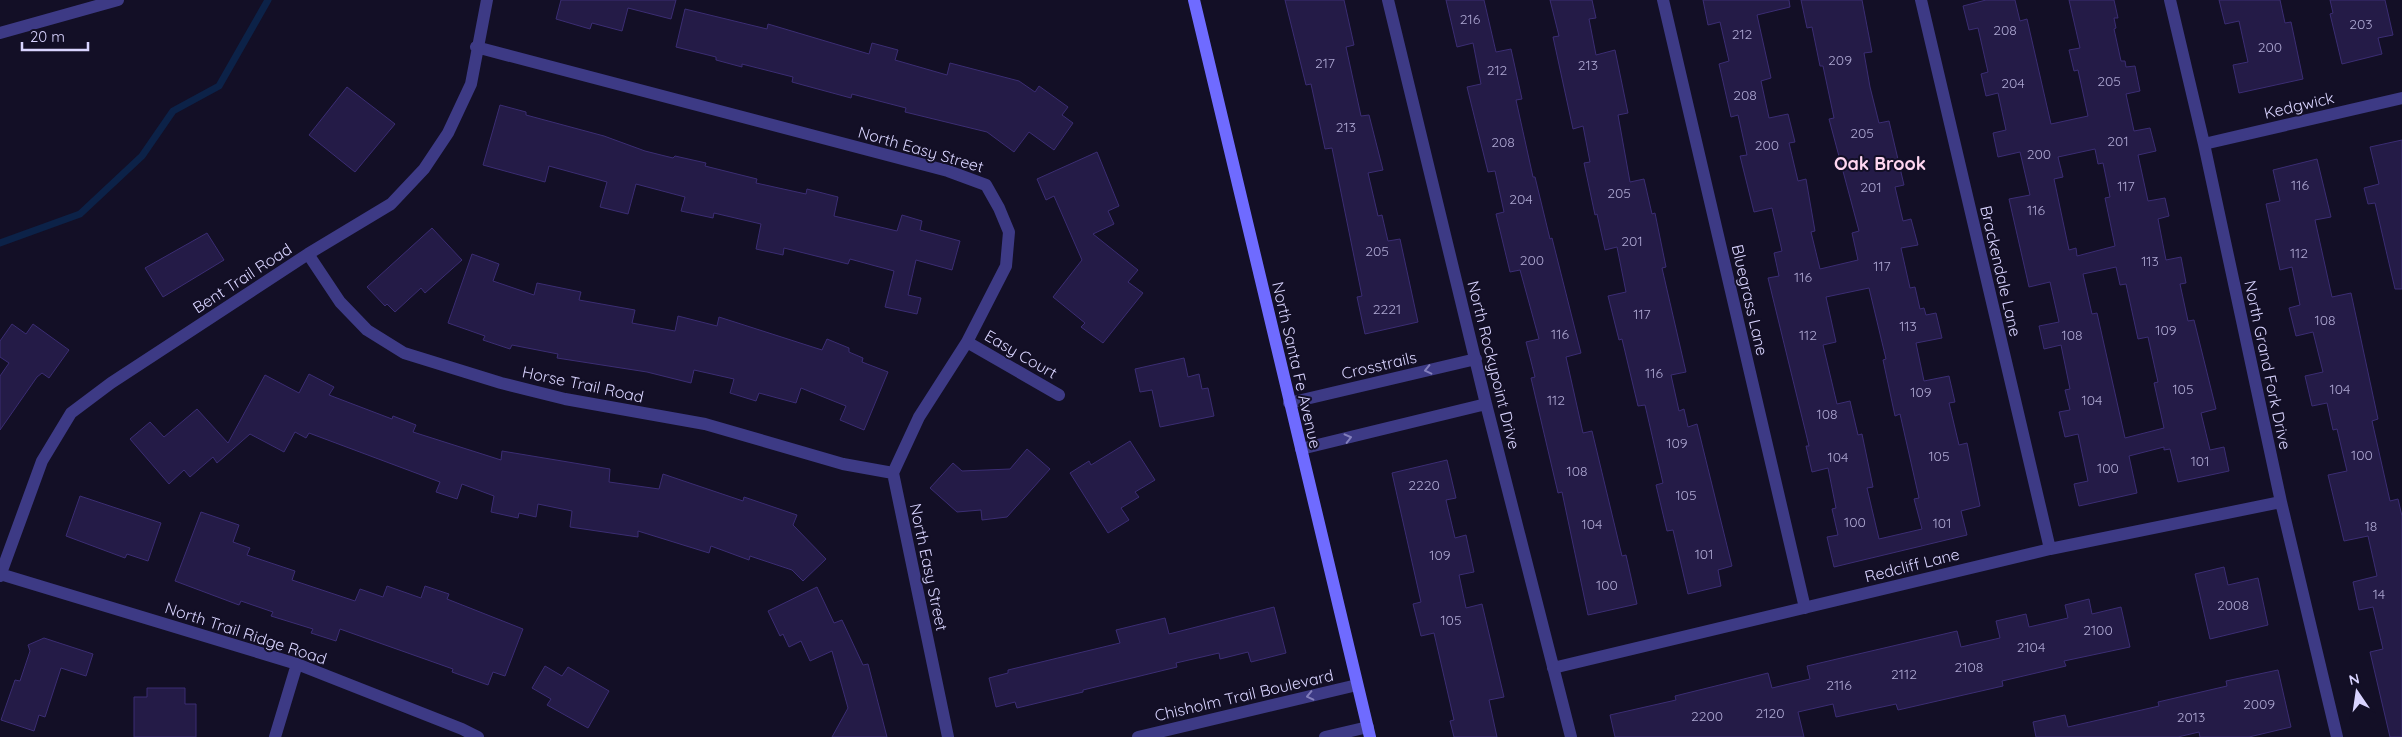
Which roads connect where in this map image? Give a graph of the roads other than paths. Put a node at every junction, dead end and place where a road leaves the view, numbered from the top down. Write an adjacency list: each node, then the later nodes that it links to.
1 (118, 0): 8 (street)
2 (487, 0): 9 (street, Bent Trail Road)
3 (1194, 0): 16 (main road, North Santa Fe Avenue)
4 (1388, 0): 14 (street, North Rockypoint Drive)
5 (1663, 0): 23 (street, Bluegrass Lane)
6 (1921, 0): 21 (street, Brackendale Lane)
7 (2170, 0): 11 (street, North Grand Fork Drive)
8 (0, 33)
9 (476, 47): 12 (street, Bent Trail Road); 13 (street, North Easy Street)
10 (2402, 98): 11 (street, Kedgwick)
11 (2204, 144): 20 (street, North Grand Fork Drive)
12 (308, 254): 19 (street, Horse Trail Road); 22 (street, Bent Trail Road)
13 (967, 342): 15 (street, Easy Court); 19 (street, North Easy Street)
14 (1476, 359): 16 (street, Crosstrails, one-way to 16); 17 (street, North Rockypoint Drive)
15 (1058, 395)
16 (1289, 403): 18 (main road, North Santa Fe Avenue)
17 (1486, 404): 18 (street, one-way to 17); 25 (street, North Rockypoint Drive)
18 (1300, 449): 26 (main road, North Santa Fe Avenue)
19 (893, 473): 30 (street, North Easy Street)
20 (2281, 502): 21 (street, Redcliff Lane); 34 (street, North Grand Fork Drive)
21 (2050, 549): 23 (street, Redcliff Lane)
22 (0, 575): 24 (street, North Trail Ridge Road)
23 (1805, 608): 25 (street, Redcliff Lane)
24 (298, 664): 28 (street); 29 (street, North Trail Ridge Road)
25 (1554, 668): 33 (street, North Rockypoint Drive)
26 (1357, 685): 27 (main road, North Santa Fe Avenue); 31 (street, Chisholm Trail Boulevard, one-way to 31)
27 (1369, 732): 32 (street)
28 (275, 737)
29 (478, 737)
30 (948, 737)
31 (1138, 737)
32 (1325, 737)
33 (1571, 737)
34 (2337, 737)

